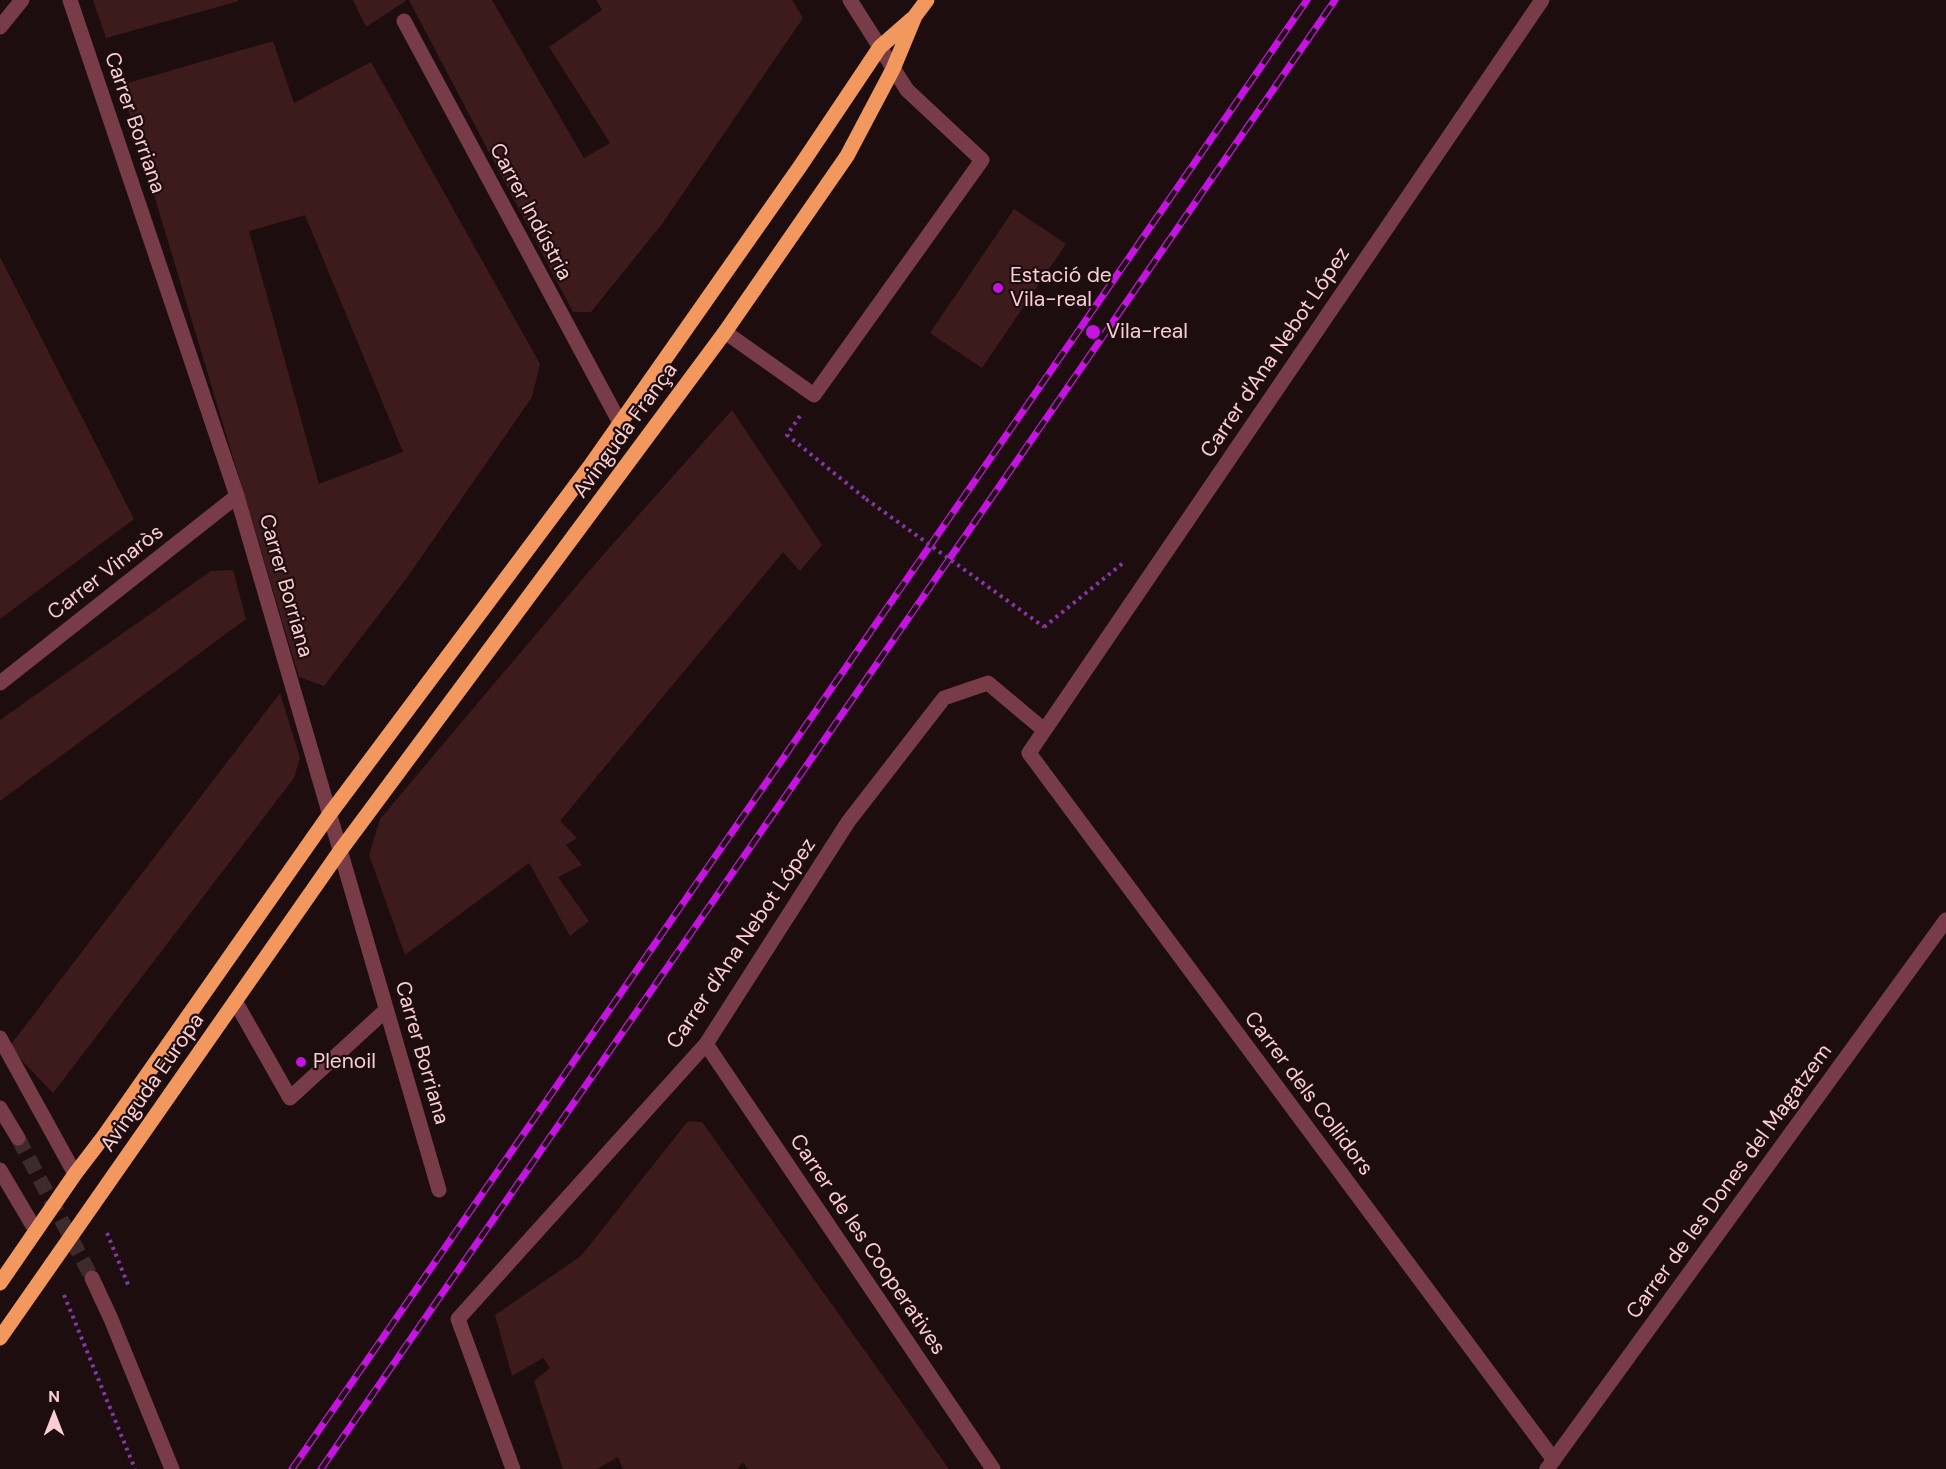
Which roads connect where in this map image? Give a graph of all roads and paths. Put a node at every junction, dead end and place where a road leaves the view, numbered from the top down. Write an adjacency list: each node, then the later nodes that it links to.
1 (22, 0): 8 (street)
2 (70, 0): 14 (street, Carrer Borriana)
3 (850, 0): 9 (street)
4 (927, 0): 6 (main road, Avinguda França)
5 (1542, 0): 15 (street, Carrer d'Ana Nebot López)
6 (915, 16): 9 (main road, Avinguda França); 10 (main road, Avinguda França)
7 (404, 21): 13 (street, Carrer Indústria)
8 (0, 27)
9 (880, 47): 10 (street); 13 (main road, Avinguda França)
10 (893, 69): 11 (main road, Avinguda França); 12 (street)
11 (725, 332): 12 (street); 20 (main road, Avinguda França)
12 (814, 395): 15 (path, bridge)
13 (620, 423): 19 (main road, Avinguda França)
14 (237, 496): 16 (street, Carrer Vinaròs); 19 (street, Carrer Borriana)
15 (1150, 574): 17 (street, Carrer d'Ana Nebot López)
16 (0, 683)
17 (1044, 730): 18 (street, Carrer d'Ana Nebot López); 25 (street, Carrer d'Ana Nebot López)
18 (1029, 753): 36 (street, Carrer dels Collidors)
19 (329, 815): 20 (street, Carrer Borriana); 29 (main road, Avinguda Europa)
20 (340, 851): 22 (main road, Avinguda Europa); 23 (street, Carrer Borriana)
21 (1946, 920): 36 (street, Carrer de les Dones del Magatzem)
22 (235, 1001): 23 (street); 32 (main road, Avinguda Europa)
23 (386, 1010): 30 (street, Carrer Borriana)
24 (0, 1038): 29 (street)
25 (706, 1044): 39 (street, Carrer d'Ana Nebot López); 40 (street, Carrer de les Cooperatives)
26 (0, 1107): 27 (street)
27 (18, 1138)
28 (0, 1170): 31 (street)
29 (75, 1174): 31 (main road, Avinguda Europa)
30 (439, 1190)
31 (36, 1231): 34 (main road, Avinguda Europa)
32 (52, 1265): 35 (main road, Avinguda Europa); 37 (path)
33 (92, 1278): 38 (street)
34 (0, 1284)
35 (0, 1338)
36 (1551, 1464)
37 (135, 1469)
38 (172, 1469)
39 (513, 1469)
40 (993, 1469)

